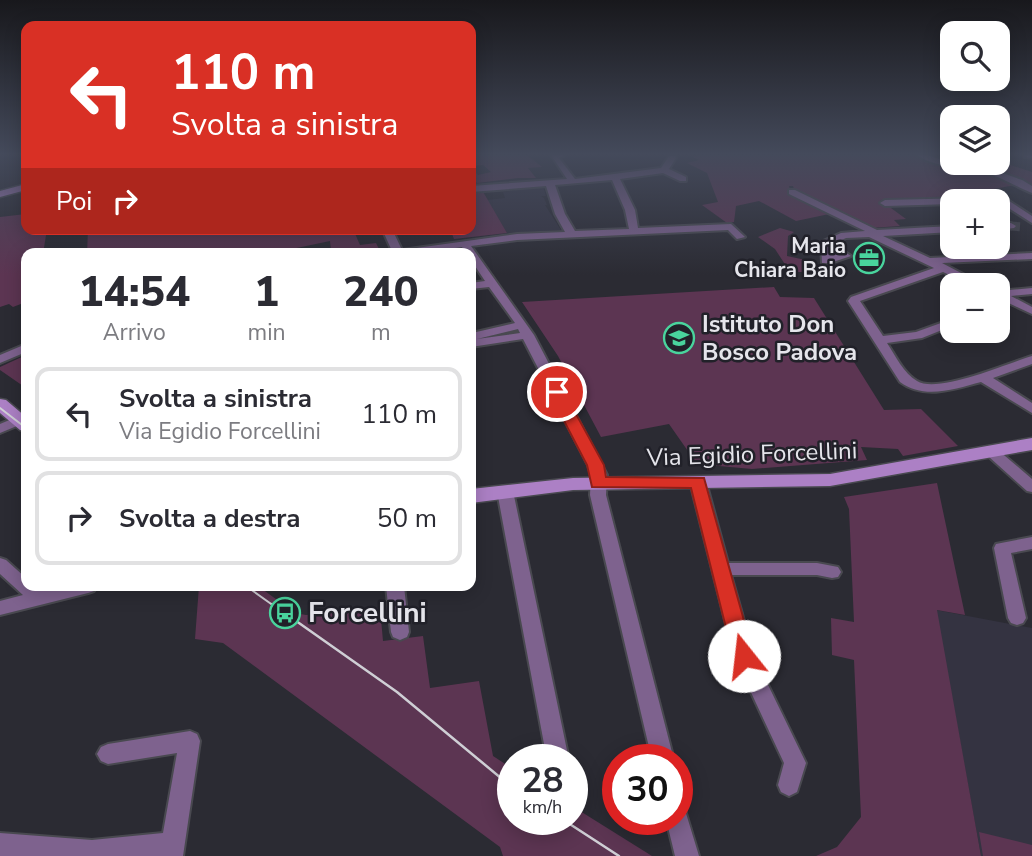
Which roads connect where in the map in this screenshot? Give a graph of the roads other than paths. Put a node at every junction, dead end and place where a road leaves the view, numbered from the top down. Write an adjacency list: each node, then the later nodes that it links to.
1 (554, 195): 11 (street)
2 (623, 195): 9 (street)
3 (798, 195): 10 (street)
4 (940, 202): 5 (street)
5 (885, 203)
6 (1010, 205): 7 (street)
7 (1029, 224)
8 (940, 229): 10 (street)
9 (634, 232): 11 (street); 12 (street)
10 (872, 232): 13 (street); 19 (street)
11 (572, 235): 14 (street)
12 (740, 237)
13 (825, 244)
14 (465, 245): 15 (street); 16 (street)
15 (446, 248)
16 (467, 248)
17 (1032, 256): 19 (street)
18 (476, 260): 22 (street)
19 (929, 261): 20 (street)
20 (944, 268): 21 (street); 30 (street)
21 (954, 273)
22 (493, 283): 23 (street); 29 (street)
23 (476, 285)
24 (1032, 291): 25 (street)
25 (1010, 294)
26 (1010, 301): 27 (street)
27 (1032, 311)
28 (940, 327): 30 (street)
29 (525, 330): 31 (street); 44 (street)
30 (879, 340): 35 (street)
31 (476, 344)
32 (21, 350): 33 (street)
33 (0, 359)
34 (1032, 360): 35 (street)
35 (983, 377): 37 (street)
36 (0, 404): 38 (street)
37 (1032, 409)
38 (21, 421)
39 (21, 424): 40 (street)
40 (0, 429)
41 (1032, 444): 42 (street, Via Egidio Forcellini)
42 (993, 453): 43 (street, Via Egidio Forcellini); 45 (street)
43 (698, 482): 44 (street, Via Egidio Forcellini); 50 (street)
44 (598, 483): 46 (street, Via Egidio Forcellini); 61 (street)
45 (1032, 487)
46 (505, 491): 47 (street, Via Egidio Forcellini); 60 (street)
47 (476, 495)
48 (1032, 543): 58 (street)
49 (0, 564): 52 (street)
50 (720, 569): 51 (street); 63 (street)
51 (832, 572)
52 (21, 584)
53 (29, 591): 56 (street)
54 (68, 591): 56 (street)
55 (396, 591): 59 (street)
56 (37, 599): 57 (street)
57 (0, 608)
58 (1017, 618)
59 (400, 632)
60 (555, 744)
61 (659, 744)
62 (108, 754): 66 (street)
63 (789, 785)
64 (681, 835): 67 (street)
65 (0, 845): 66 (street)
66 (172, 850)
67 (687, 856)

